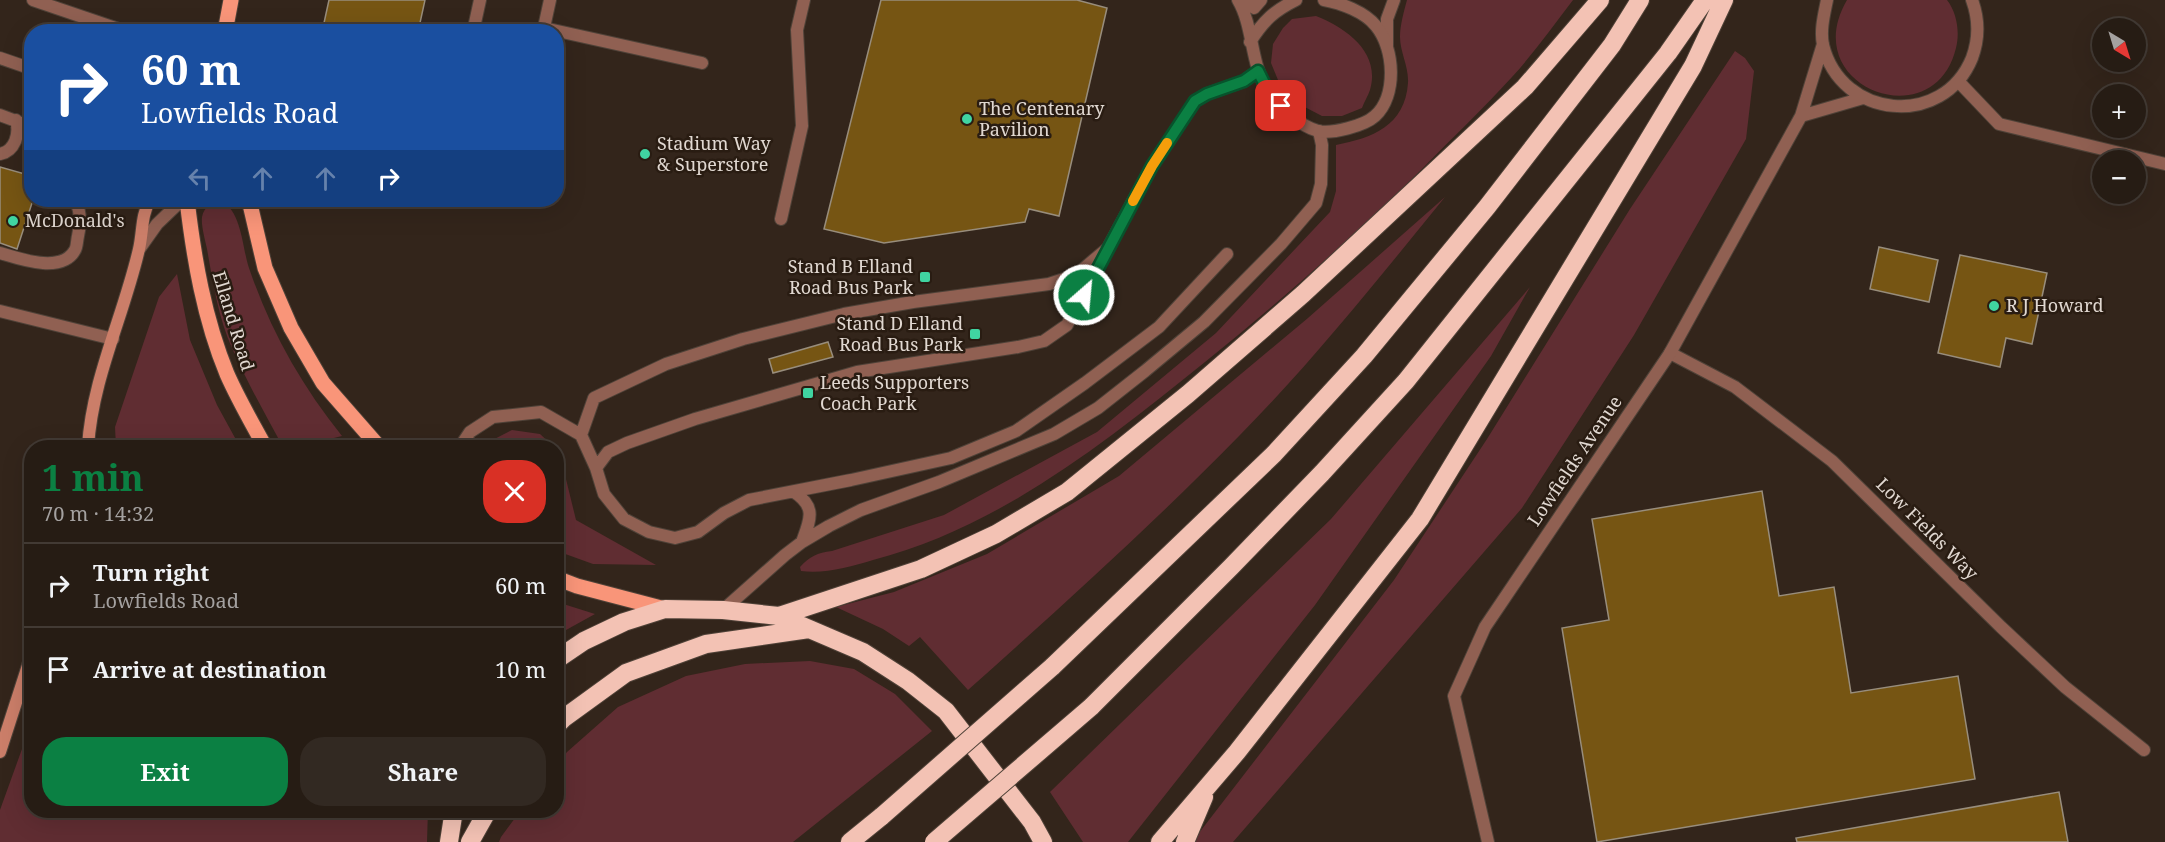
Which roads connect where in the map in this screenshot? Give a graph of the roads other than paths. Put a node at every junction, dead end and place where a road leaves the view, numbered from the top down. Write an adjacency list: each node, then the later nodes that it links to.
1 (33, 0): 18 (street)
2 (231, 0): 19 (main road)
3 (480, 0): 20 (street)
4 (550, 0): 21 (street)
5 (804, 0): 44 (street)
6 (1238, 0): 23 (street)
7 (1248, 0): 8 (street)
8 (1261, 0)
9 (1296, 0): 23 (street)
10 (1324, 0): 25 (street)
11 (1394, 0): 25 (street)
12 (1600, 0): 63 (highway)
13 (1640, 0): 75 (highway, bridge)
14 (1705, 0): 76 (highway, bridge)
15 (1724, 0): 70 (highway)
16 (1827, 0): 24 (street)
17 (1972, 0): 30 (street)
18 (104, 24)
19 (226, 24)
20 (475, 24)
21 (544, 24)
22 (564, 34): 27 (street)
23 (1251, 42): 29 (street)
24 (1823, 44): 31 (street); 33 (street, Lowfields Avenue)
25 (1387, 47): 36 (street)
26 (0, 58): 28 (street)
27 (702, 63)
28 (24, 66)
29 (1258, 71): 36 (street); 46 (street)
30 (1958, 81): 31 (street); 38 (street)
31 (1863, 98): 33 (street)
32 (0, 115): 34 (street)
33 (1801, 117): 51 (street, Lowfields Avenue)
34 (16, 120): 35 (street); 37 (street)
35 (24, 124)
36 (1319, 131): 59 (street)
37 (0, 154)
38 (2165, 164)
39 (79, 207): 47 (street)
40 (145, 207): 45 (street)
41 (175, 207): 45 (street)
42 (188, 207): 54 (main road, Elland Road)
43 (251, 207): 55 (main road)
44 (781, 219)
45 (140, 248): 50 (street)
46 (1108, 248): 52 (street); 57 (street)
47 (0, 253)
48 (1227, 254): 58 (street)
49 (0, 311): 50 (street)
50 (113, 339): 53 (street)
51 (1670, 353): 68 (street, Low Fields Way); 80 (street, Lowfields Avenue)
52 (581, 435): 56 (street); 57 (street)
53 (88, 440)
54 (261, 440)
55 (373, 440)
56 (465, 440)
57 (596, 468): 58 (street)
58 (794, 492): 59 (street)
59 (802, 542): 62 (street)
60 (564, 581): 61 (main road)
61 (665, 609): 62 (highway); 65 (highway)
62 (723, 610): 63 (highway)
63 (779, 616): 64 (highway)
64 (809, 629): 67 (highway); 77 (highway)
65 (564, 655)
66 (24, 677): 69 (street)
67 (564, 718)
68 (2144, 750)
69 (0, 752)
70 (1211, 782): 78 (highway); 79 (highway)
71 (452, 818): 73 (highway)
72 (484, 818): 74 (highway)
73 (448, 842)
74 (470, 842)
75 (850, 842)
76 (934, 842)
77 (1043, 842)
78 (1160, 842)
79 (1185, 842)
80 (1488, 842)

